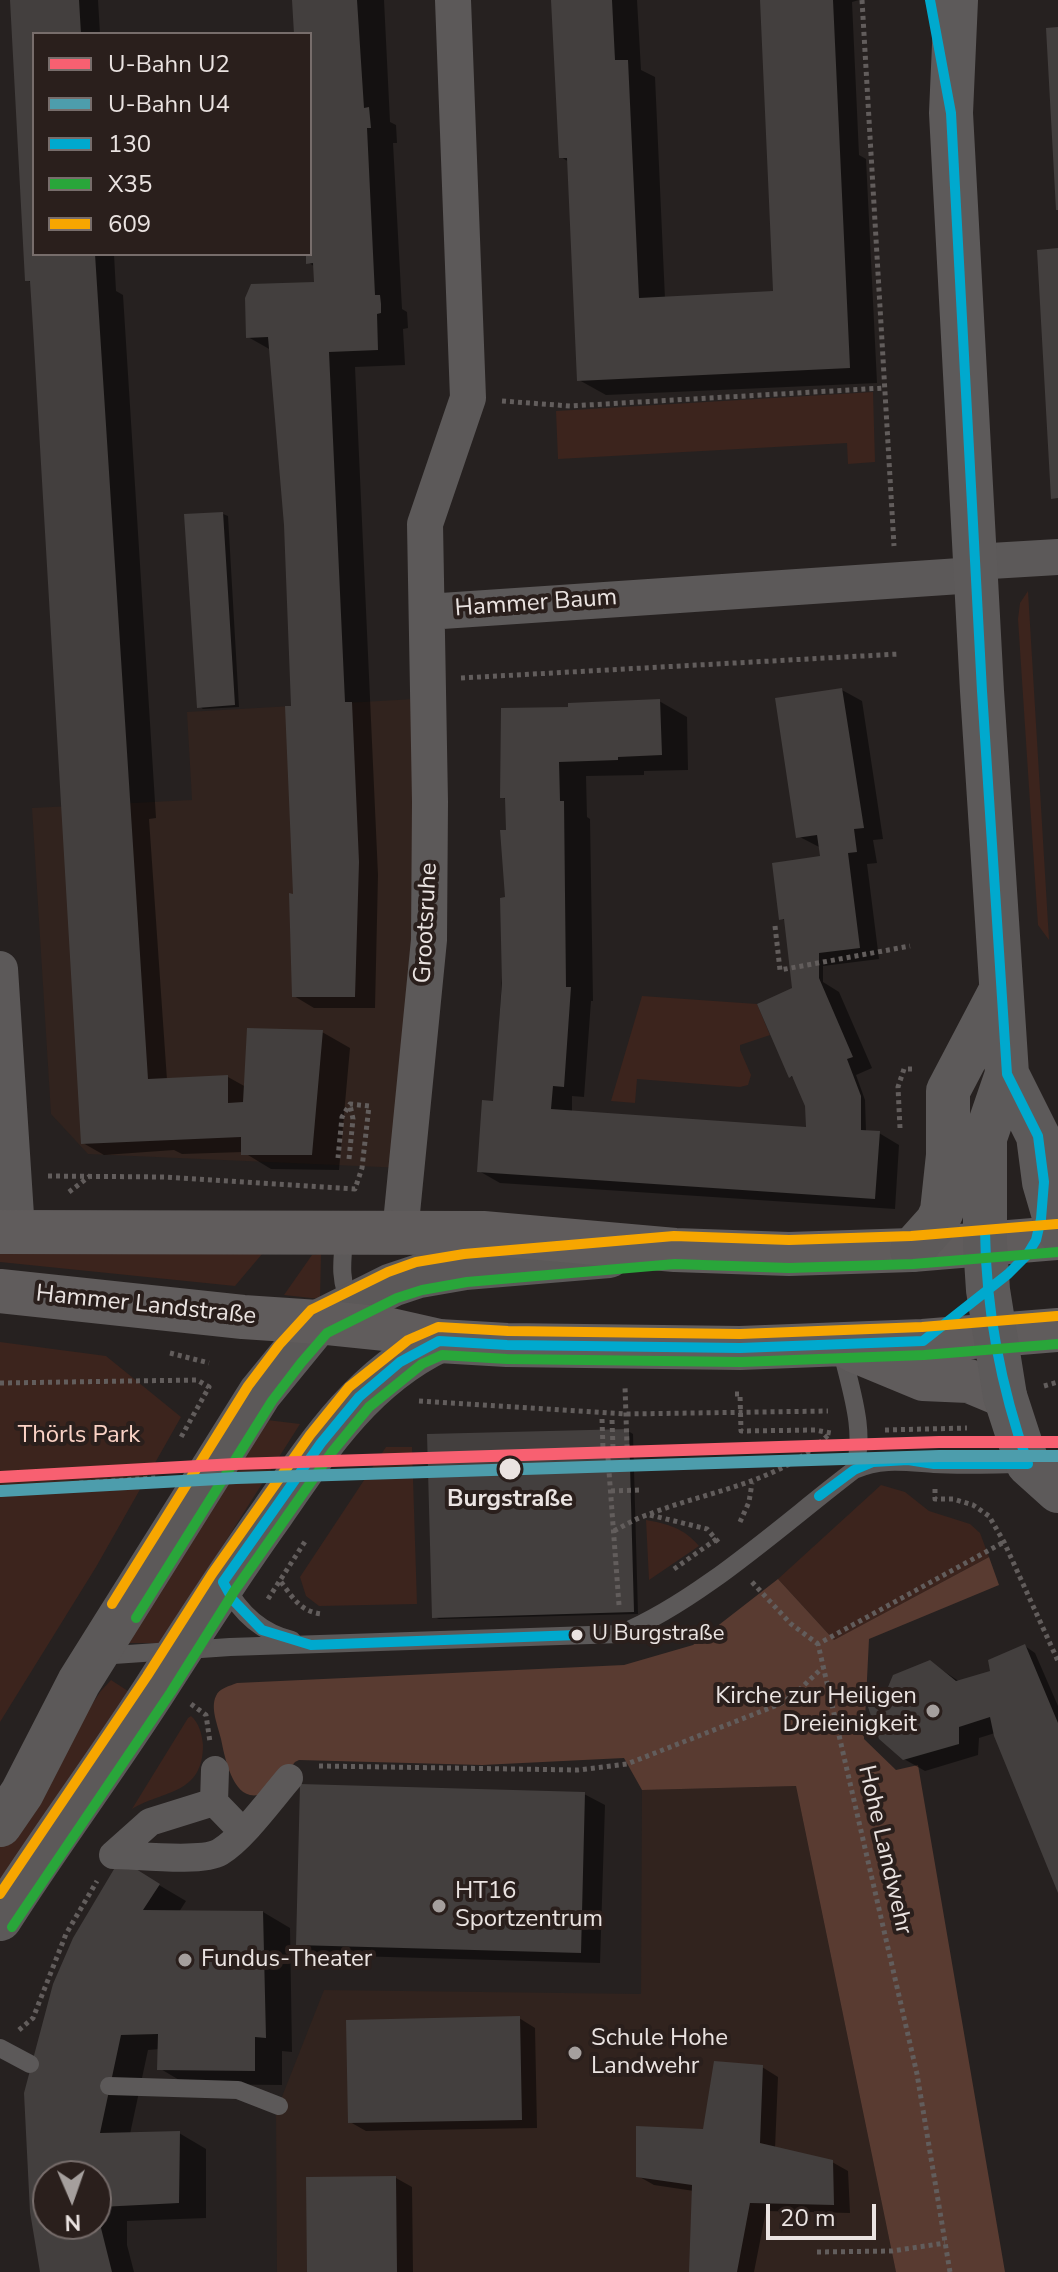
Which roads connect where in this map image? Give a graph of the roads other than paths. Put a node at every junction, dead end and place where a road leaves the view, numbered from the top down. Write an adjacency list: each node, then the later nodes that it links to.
1 (453, 0): 7 (street, Hammer Baum)
2 (930, 0): 4 (main road)
3 (956, 0): 4 (main road)
4 (951, 113): 6 (main road)
5 (1058, 557): 6 (street, Hammer Baum)
6 (975, 569): 7 (street, Hammer Baum); 9 (main road)
7 (427, 612): 13 (street, Grootsruhe)
8 (0, 969): 11 (street)
9 (1001, 990): 10 (main road); 16 (main road)
10 (1007, 1074): 14 (main road); 15 (main road)
11 (8, 1231): 12 (main road)
12 (345, 1233): 13 (main road); 20 (lane)
13 (400, 1233): 17 (main road)
14 (1051, 1236): 15 (main road); 18 (main road)
15 (985, 1244): 16 (main road); 18 (main road)
16 (922, 1249): 17 (main road); 18 (main road)
17 (675, 1250): 20 (street)
18 (988, 1290): 21 (main road); 23 (main road)
19 (0, 1291): 20 (main road, Hammer Landstraße)
20 (352, 1318): 22 (main road, Hammer Landstraße); 31 (street)
21 (1035, 1338): 23 (main road, Hammer Landstraße); 25 (main road)
22 (439, 1341): 24 (main road, Hammer Landstraße); 28 (street)
23 (923, 1341): 24 (main road, Hammer Landstraße)
24 (840, 1345): 25 (main road); 26 (lane)
25 (1005, 1396): 27 (main road)
26 (854, 1470): 27 (lane); 29 (lane)
27 (1043, 1477)
28 (223, 1582): 29 (lane); 30 (street)
29 (311, 1645): 30 (lane)
30 (180, 1650): 31 (lane); 37 (street)
31 (96, 1656): 35 (street)
32 (215, 1770): 34 (street)
33 (289, 1778): 36 (street)
34 (214, 1802): 36 (street); 36 (street)
35 (0, 1825)
36 (242, 1831)
37 (0, 1919)
38 (6, 2042): 39 (lane)
39 (30, 2064)
40 (109, 2086): 41 (lane)
41 (279, 2106)

